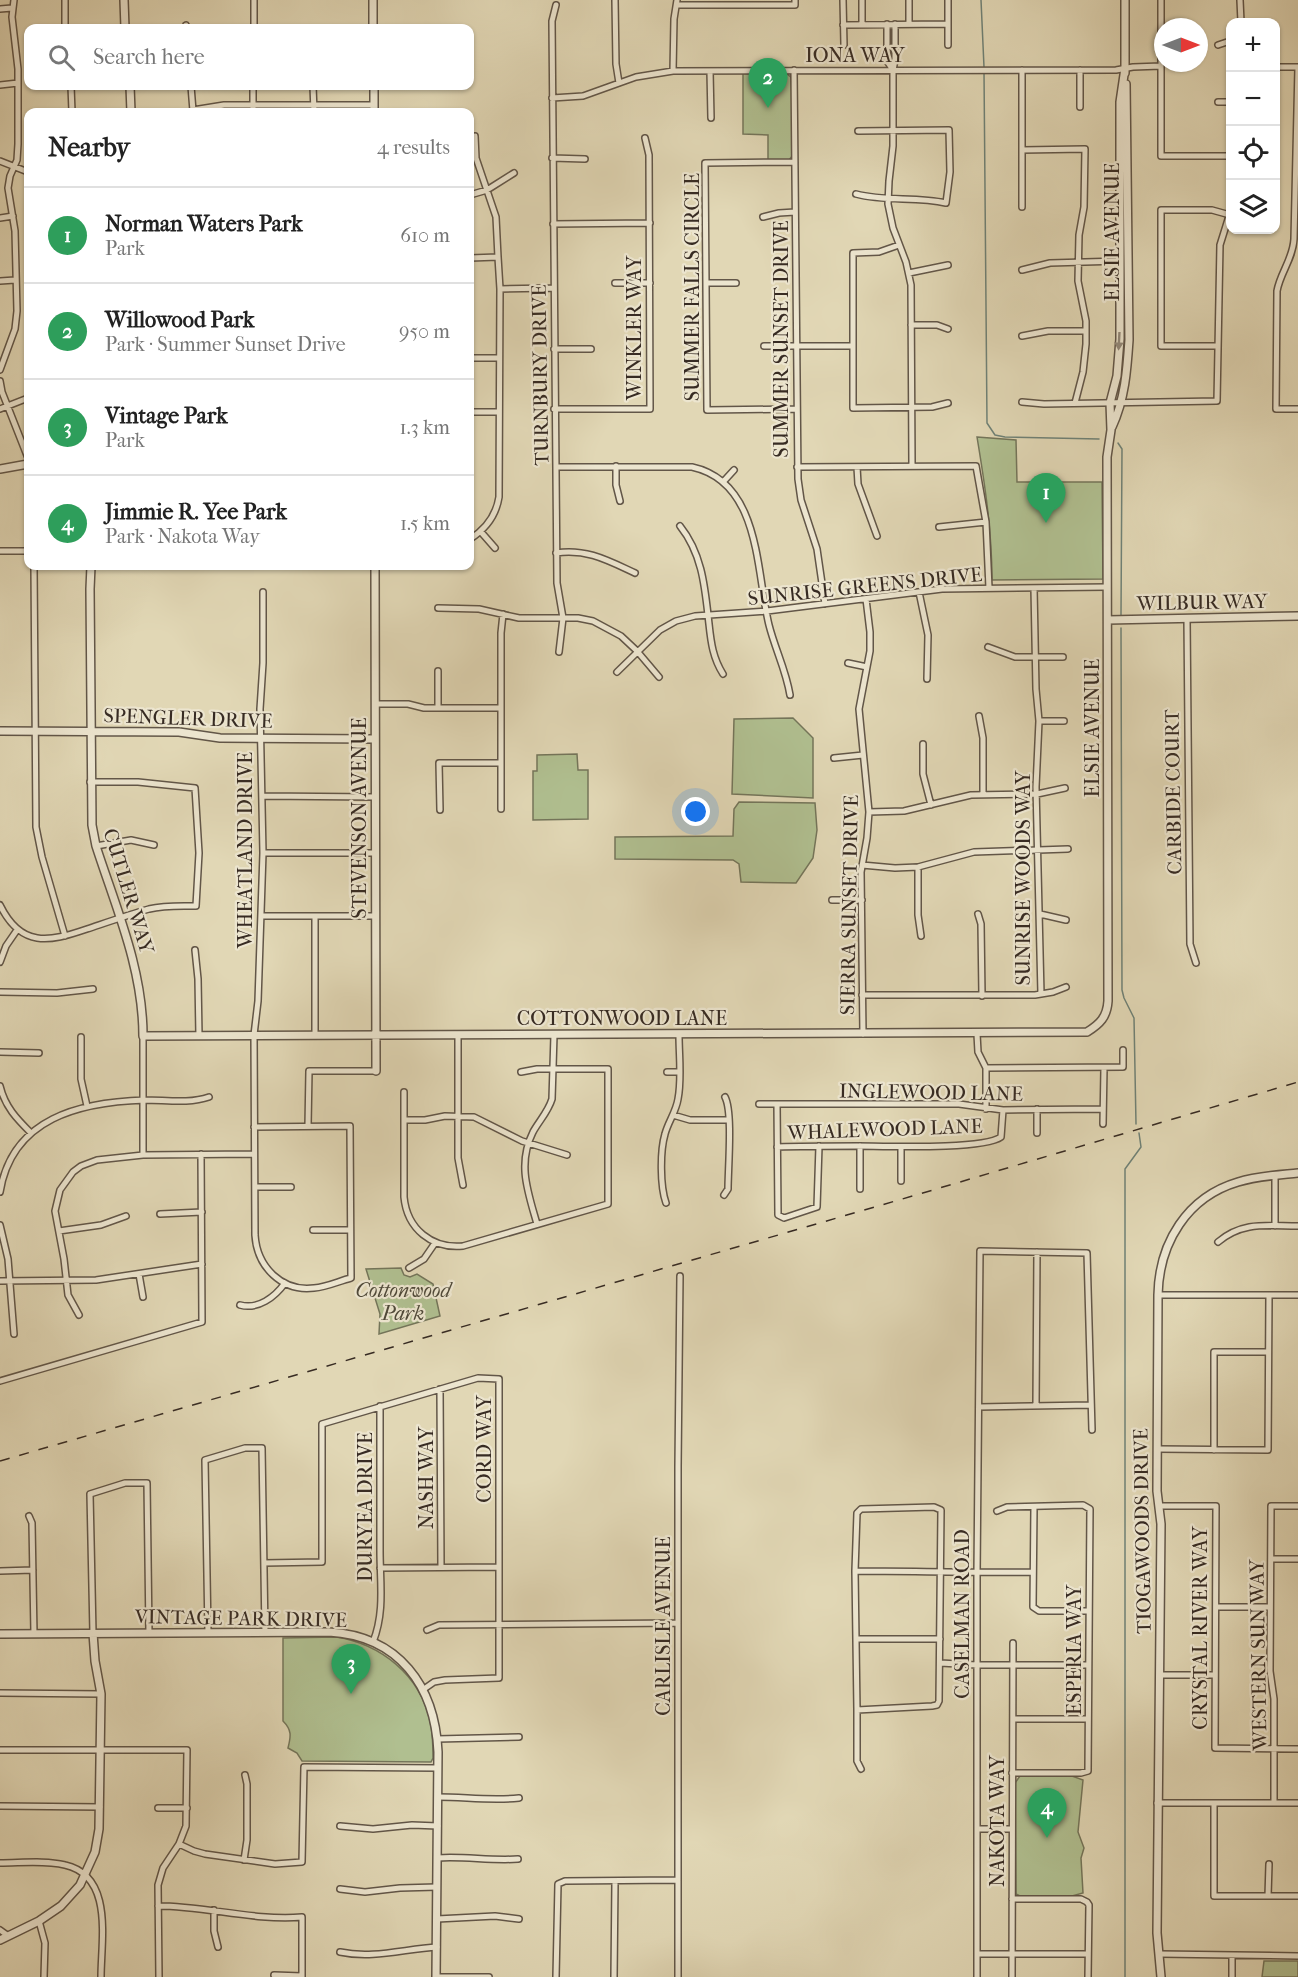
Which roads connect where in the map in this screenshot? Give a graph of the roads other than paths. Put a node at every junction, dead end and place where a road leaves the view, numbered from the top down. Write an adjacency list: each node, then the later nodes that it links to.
1 (14, 0): 17 (street)
2 (65, 0): 21 (street)
3 (124, 0): 22 (street)
4 (254, 0): 23 (street)
5 (373, 0): 24 (street)
6 (615, 0): 47 (street)
7 (795, 0): 15 (street)
8 (843, 0): 30 (street)
9 (862, 0): 25 (street)
10 (909, 0): 28 (street)
11 (948, 0): 29 (street)
12 (1125, 0): 38 (street, ELSIE AVENUE)
13 (1161, 0): 19 (street)
14 (1240, 0): 20 (street)
15 (677, 2): 43 (street)
16 (556, 5): 55 (street, TURNBURY DRIVE)
17 (12, 8): 18 (street); 46 (street)
18 (0, 9)
19 (1161, 18)
20 (1241, 18)
21 (66, 24)
22 (125, 24)
23 (254, 24)
24 (373, 24)
25 (862, 24): 26 (street); 30 (street)
26 (887, 24): 27 (street); 40 (street)
27 (895, 24): 28 (street); 40 (street)
28 (909, 24): 29 (street)
29 (948, 24): 33 (street)
30 (843, 25): 32 (street)
31 (1226, 42): 34 (street)
32 (843, 45)
33 (948, 45)
34 (1218, 45)
35 (1154, 66): 38 (street, IONA WAY)
36 (1280, 67): 37 (street)
37 (1298, 67): 97 (street)
38 (1125, 68): 42 (street, IONA WAY); 100 (street, ELSIE AVENUE); 101 (street, ELSIE AVENUE)
39 (794, 70): 40 (street, IONA WAY); 44 (street, IONA WAY); 79 (street, SUMMER SUNSET DRIVE)
40 (893, 70): 41 (street, IONA WAY); 71 (street)
41 (1022, 70): 42 (street, IONA WAY); 74 (street)
42 (1080, 70): 59 (street)
43 (673, 71): 44 (street, IONA WAY); 47 (street, IONA WAY)
44 (710, 71): 69 (street)
45 (1161, 72): 75 (street)
46 (18, 83): 48 (street); 80 (street)
47 (619, 83): 55 (street, IONA WAY)
48 (0, 85)
49 (71, 90): 60 (street)
50 (130, 90): 61 (street)
51 (191, 90): 62 (street)
52 (253, 90): 65 (street)
53 (313, 90): 58 (street)
54 (374, 90): 68 (street)
55 (552, 98): 76 (street, TURNBURY DRIVE)
56 (1218, 102): 57 (street)
57 (1226, 102)
58 (314, 105): 66 (street); 67 (street)
59 (1080, 107)
60 (72, 108)
61 (130, 108)
62 (193, 108)
63 (208, 108): 64 (street)
64 (246, 108)
65 (253, 108)
66 (268, 108)
67 (359, 108)
68 (374, 108)
69 (711, 118)
70 (858, 131): 71 (street)
71 (893, 131): 86 (street); 86 (street)
72 (475, 136): 83 (street)
73 (645, 138): 93 (street, WINKLER WAY)
74 (1022, 150): 87 (street); 102 (street)
75 (1226, 156)
76 (552, 158): 77 (street); 94 (street, TURNBURY DRIVE)
77 (585, 159)
78 (0, 161): 80 (street)
79 (795, 162): 88 (street, SUMMER SUNSET DRIVE); 110 (street, SUMMER FALLS CIRCLE)
80 (15, 165): 81 (street); 90 (street)
81 (24, 170)
82 (514, 173): 83 (street)
83 (487, 190): 84 (street); 98 (street)
84 (474, 194)
85 (856, 194): 86 (street)
86 (888, 199): 96 (street)
87 (1022, 207)
88 (795, 212): 91 (street); 120 (street, SUMMER SUNSET DRIVE)
89 (1226, 213): 121 (street)
90 (13, 216): 92 (street); 106 (street)
91 (763, 217)
92 (0, 218)
93 (650, 223): 94 (street); 109 (street, WINKLER WAY)
94 (553, 224): 112 (street, TURNBURY DRIVE)
95 (1226, 226): 121 (street)
96 (899, 245): 105 (street); 118 (street)
97 (1295, 254): 139 (street)
98 (498, 257): 99 (street); 113 (street)
99 (474, 258)
100 (1120, 261): 101 (street); 102 (street); 133 (street, ELSIE AVENUE, one-way to 133)
101 (1129, 261): 131 (street, ELSIE AVENUE)
102 (1078, 262): 104 (street); 116 (street)
103 (948, 265): 105 (street)
104 (1022, 270)
105 (909, 273): 114 (street)
106 (15, 280): 107 (street); 126 (street)
107 (0, 281)
108 (615, 283): 109 (street)
109 (650, 283): 137 (street, WINKLER WAY)
110 (706, 283): 111 (street); 138 (street, SUMMER FALLS CIRCLE)
111 (736, 283)
112 (553, 288): 113 (street); 122 (street, TURNBURY DRIVE)
113 (500, 289): 125 (street)
114 (911, 325): 115 (street); 136 (street)
115 (948, 329)
116 (1086, 331): 117 (street); 134 (street)
117 (1022, 336)
118 (853, 345): 120 (street); 136 (street)
119 (764, 346): 120 (street)
120 (796, 346): 138 (street, SUMMER SUNSET DRIVE)
121 (1218, 346): 131 (street)
122 (554, 349): 123 (street); 137 (street, TURNBURY DRIVE)
123 (591, 349)
124 (474, 358): 125 (street)
125 (499, 358): 142 (street)
126 (1, 361): 127 (street)
127 (0, 370)
128 (0, 381): 135 (street)
129 (24, 400): 135 (street)
130 (1022, 402): 134 (street)
131 (1122, 402): 133 (street); 143 (street, ELSIE AVENUE)
132 (948, 403): 136 (street)
133 (1110, 403): 134 (street); 143 (street, ELSIE AVENUE)
134 (1075, 404)
135 (8, 407): 140 (street); 144 (street)
136 (912, 407): 147 (street)
137 (554, 409): 148 (street, TURNBURY DRIVE)
138 (797, 409): 149 (street, SUMMER SUNSET DRIVE)
139 (1298, 409)
140 (0, 410)
141 (474, 412): 142 (street)
142 (499, 412): 158 (street)
143 (1111, 430): 169 (street, ELSIE AVENUE)
144 (24, 448)
145 (24, 465): 151 (street)
146 (616, 466): 148 (street); 153 (street); 154 (street)
147 (912, 466): 150 (street); 155 (street)
148 (556, 467): 164 (street, TURNBURY DRIVE)
149 (797, 467): 150 (street); 175 (street, SUMMER SUNSET DRIVE)
150 (857, 467): 160 (street)
151 (0, 469)
152 (734, 470): 153 (street)
153 (723, 482): 177 (street)
154 (620, 501)
155 (987, 522): 157 (street); 170 (street)
156 (680, 526): 179 (street)
157 (939, 527)
158 (481, 532): 159 (street); 161 (street)
159 (474, 536)
160 (877, 536)
161 (495, 548)
162 (0, 551): 163 (street)
163 (24, 551)
164 (556, 553): 168 (street); 181 (street, TURNBURY DRIVE)
165 (34, 570): 204 (street)
166 (92, 570): 205 (street, CUTLER WAY)
167 (375, 570): 197 (street, STEVENSON AVENUE)
168 (635, 573)
169 (1107, 587): 171 (street, SUNRISE GREENS DRIVE); 183 (street, ELSIE AVENUE)
170 (989, 588): 171 (street, SUNRISE GREENS DRIVE); 173 (street, SUNRISE GREENS DRIVE)
171 (1034, 588): 188 (street, SUNRISE WOODS WAY)
172 (263, 592): 206 (street, WHEATLAND DRIVE)
173 (920, 592): 174 (street, SUNRISE GREENS DRIVE); 195 (street)
174 (866, 599): 175 (street, SUNRISE GREENS DRIVE); 190 (street, SIERRA SUNSET DRIVE)
175 (825, 604): 177 (street, SUNRISE GREENS DRIVE)
176 (438, 608): 178 (street)
177 (767, 611): 179 (street, SUNRISE GREENS DRIVE); 196 (street)
178 (503, 614): 181 (street); 199 (street)
179 (708, 614): 185 (street, SUNRISE GREENS DRIVE); 193 (street)
180 (1298, 616): 182 (street, WILBUR WAY)
181 (563, 618): 185 (street); 186 (street, TURNBURY DRIVE)
182 (1186, 619): 183 (street, WILBUR WAY); 245 (street, CARBIDE COURT)
183 (1108, 620): 252 (street, ELSIE AVENUE)
184 (988, 647): 188 (street)
185 (637, 651): 192 (street, SUNRISE GREENS DRIVE); 194 (street)
186 (559, 652)
187 (1063, 657): 188 (street)
188 (1035, 658): 201 (street, SUNRISE WOODS WAY)
189 (848, 663): 190 (street)
190 (867, 667): 209 (street, SIERRA SUNSET DRIVE)
191 (438, 671): 198 (street)
192 (617, 672)
193 (723, 674)
194 (658, 677)
195 (927, 679)
196 (790, 696)
197 (375, 704): 198 (street); 207 (street, STEVENSON AVENUE)
198 (438, 708): 199 (street)
199 (501, 708): 211 (street)
200 (979, 716): 214 (street)
201 (1039, 721): 202 (street); 215 (street, SUNRISE WOODS WAY)
202 (1064, 721)
203 (0, 731): 204 (street, SPENGLER DRIVE)
204 (35, 731): 205 (street, SPENGLER DRIVE); 241 (street)
205 (91, 731): 206 (street, SPENGLER DRIVE); 212 (street, CUTLER WAY)
206 (260, 738): 207 (street, SPENGLER DRIVE); 216 (street, WHEATLAND DRIVE)
207 (375, 739): 217 (street, STEVENSON AVENUE)
208 (923, 744): 218 (street)
209 (863, 755): 210 (street); 221 (street, SIERRA SUNSET DRIVE)
210 (834, 758)
211 (501, 763): 219 (street); 220 (street)
212 (90, 782): 223 (street, CUTLER WAY); 238 (street)
213 (1065, 788): 215 (street)
214 (983, 794): 215 (street); 218 (street)
215 (1036, 794): 225 (street, SUNRISE WOODS WAY)
216 (262, 796): 217 (street); 226 (street, WHEATLAND DRIVE)
217 (375, 797): 227 (street, STEVENSON AVENUE)
218 (931, 805): 221 (street)
219 (501, 809)
220 (440, 810)
221 (869, 812): 228 (street, SIERRA SUNSET DRIVE)
222 (154, 845): 223 (street)
223 (96, 846): 238 (street, CUTLER WAY)
224 (1068, 849): 225 (street)
225 (1037, 850): 229 (street); 234 (street, SUNRISE WOODS WAY)
226 (263, 853): 227 (street); 235 (street, WHEATLAND DRIVE)
227 (375, 853): 237 (street, STEVENSON AVENUE)
228 (862, 866): 229 (street); 231 (street, SIERRA SUNSET DRIVE)
229 (918, 867): 242 (street)
230 (832, 900): 231 (street)
231 (862, 900): 250 (street, SIERRA SUNSET DRIVE)
232 (0, 905): 240 (street)
233 (978, 914): 251 (street)
234 (1040, 915): 239 (street); 249 (street, SUNRISE WOODS WAY)
235 (261, 916): 236 (street); 256 (street, WHEATLAND DRIVE)
236 (315, 916): 237 (street); 257 (street)
237 (376, 916): 258 (street, STEVENSON AVENUE)
238 (120, 919): 241 (street); 262 (street, CUTLER WAY)
239 (1066, 920)
240 (17, 930): 241 (street); 244 (street)
241 (65, 936)
242 (921, 936)
243 (195, 950): 255 (street)
244 (0, 962)
245 (1196, 963)
246 (1066, 987): 249 (street)
247 (93, 989): 248 (street)
248 (0, 992)
249 (1041, 994): 251 (street, SUNRISE WOODS WAY)
250 (862, 995): 251 (street, SUNRISE WOODS WAY); 253 (street, SIERRA SUNSET DRIVE)
251 (982, 996)
252 (1099, 1024): 254 (street, COTTONWOOD LANE)
253 (862, 1034): 254 (street, COTTONWOOD LANE); 261 (street, COTTONWOOD LANE)
254 (977, 1034): 267 (street)
255 (199, 1035): 256 (street, COTTONWOOD LANE); 262 (street, COTTONWOOD LANE)
256 (254, 1035): 257 (street, COTTONWOOD LANE); 292 (street, WHEATLAND DRIVE)
257 (315, 1035): 258 (street, COTTONWOOD LANE)
258 (376, 1035): 259 (street, COTTONWOOD LANE); 270 (street, STEVENSON AVENUE)
259 (458, 1035): 260 (street, COTTONWOOD LANE); 287 (street)
260 (554, 1035): 261 (street, COTTONWOOD LANE); 269 (street)
261 (679, 1035): 273 (street)
262 (143, 1036): 278 (street, CUTLER WAY)
263 (81, 1037): 281 (street)
264 (1123, 1050): 268 (street)
265 (0, 1052): 266 (street)
266 (39, 1053)
267 (986, 1068): 268 (street); 283 (street)
268 (1104, 1068): 282 (street)
269 (554, 1069): 271 (street); 295 (street); 318 (street)
270 (376, 1071): 291 (street)
271 (520, 1072)
272 (667, 1072): 273 (street)
273 (679, 1072): 286 (street)
274 (0, 1086): 293 (street)
275 (404, 1092): 288 (street)
276 (209, 1096): 278 (street)
277 (724, 1097): 289 (street)
278 (143, 1100): 281 (street); 302 (street, CUTLER WAY)
279 (759, 1104): 280 (street, INGLEWOOD LANE)
280 (777, 1104): 283 (street, INGLEWOOD LANE); 298 (street)
281 (87, 1106): 293 (street)
282 (1103, 1108): 284 (street, INGLEWOOD LANE); 290 (street)
283 (986, 1109): 285 (street, INGLEWOOD LANE)
284 (1037, 1109): 285 (street, INGLEWOOD LANE); 294 (street)
285 (1003, 1110): 299 (street, WHALEWOOD LANE)
286 (674, 1115): 289 (street); 314 (street)
287 (458, 1116): 288 (street); 295 (street); 308 (street)
288 (404, 1120): 326 (street)
289 (728, 1120): 313 (street)
290 (1103, 1124)
291 (308, 1126): 292 (street); 323 (street)
292 (254, 1127): 301 (street, WHEATLAND DRIVE)
293 (31, 1133): 304 (street)
294 (1037, 1133)
295 (528, 1143): 303 (street); 318 (street)
296 (819, 1146): 297 (street, WHALEWOOD LANE); 298 (street, WHALEWOOD LANE); 298 (street)
297 (860, 1146): 299 (street, WHALEWOOD LANE); 311 (street)
298 (777, 1147)
299 (901, 1147): 307 (street)
300 (201, 1154): 301 (street); 302 (street); 315 (street)
301 (254, 1154): 309 (street, WHEATLAND DRIVE)
302 (143, 1155): 324 (street)
303 (567, 1155)
304 (3, 1171): 312 (street)
305 (1298, 1173): 306 (street, TIOGAWOODS DRIVE)
306 (1275, 1176): 320 (street); 336 (street, TIOGAWOODS DRIVE)
307 (901, 1181)
308 (463, 1185)
309 (255, 1187): 310 (street); 335 (street, WHEATLAND DRIVE)
310 (291, 1187)
311 (860, 1189)
312 (0, 1192)
313 (724, 1195)
314 (666, 1203)
315 (202, 1212): 316 (street); 328 (street)
316 (160, 1214)
317 (126, 1216): 324 (street)
318 (537, 1224): 326 (street)
319 (0, 1225): 333 (street)
320 (1275, 1226): 321 (street); 325 (street)
321 (1298, 1226)
322 (313, 1230): 323 (street)
323 (350, 1230): 335 (street)
324 (59, 1231): 334 (street)
325 (1218, 1242)
326 (435, 1243): 329 (street)
327 (1037, 1252): 346 (street); 348 (street); 349 (street, CASELMAN ROAD)
328 (202, 1264): 330 (street); 344 (street)
329 (409, 1268)
330 (140, 1274): 334 (street); 339 (street)
331 (680, 1276): 373 (street, CARLISLE AVENUE)
332 (0, 1281): 333 (street)
333 (10, 1281): 334 (street); 342 (street)
334 (66, 1281): 341 (street)
335 (285, 1283): 340 (street)
336 (1158, 1294): 337 (street); 351 (street, TIOGAWOODS DRIVE)
337 (1269, 1294): 338 (street); 343 (street)
338 (1298, 1295)
339 (143, 1297)
340 (240, 1305)
341 (79, 1316)
342 (14, 1334)
343 (1268, 1352): 352 (street); 352 (street)
344 (0, 1381)
345 (440, 1389): 347 (street, CORD WAY); 361 (street, NASH WAY); 362 (street, CORD WAY)
346 (1091, 1405): 348 (street); 350 (street)
347 (380, 1406): 360 (street, CORD WAY); 363 (street, DURYEA DRIVE)
348 (1036, 1406): 349 (street)
349 (979, 1407): 369 (street, CASELMAN ROAD)
350 (1092, 1430)
351 (1158, 1449): 352 (street); 353 (street, TIOGAWOODS DRIVE)
352 (1214, 1449)
353 (1159, 1506): 370 (street, CRYSTAL RIVER WAY); 390 (street, TIOGAWOODS DRIVE)
354 (1298, 1506): 358 (street, WESTERN SUN WAY)
355 (1034, 1507): 356 (street); 368 (street); 372 (street, ESPERIA WAY)
356 (997, 1511)
357 (29, 1516): 364 (street)
358 (1271, 1559): 359 (street); 371 (street, WESTERN SUN WAY)
359 (1298, 1559)
360 (264, 1563): 376 (street); 377 (street)
361 (441, 1567): 362 (street); 363 (street)
362 (499, 1567): 374 (street, CORD WAY)
363 (380, 1568): 384 (street, DURYEA DRIVE)
364 (33, 1570): 366 (street); 381 (street)
365 (939, 1570): 367 (street); 367 (street); 369 (street); 383 (street)
366 (0, 1571)
367 (855, 1571): 382 (street)
368 (1034, 1572): 369 (street); 372 (street)
369 (977, 1573): 387 (street, CASELMAN ROAD)
370 (1216, 1606): 371 (street); 391 (street, CRYSTAL RIVER WAY)
371 (1270, 1607): 400 (street, WESTERN SUN WAY)
372 (1089, 1611): 389 (street, ESPERIA WAY)
373 (678, 1623): 374 (street); 429 (street, CARLISLE AVENUE)
374 (499, 1624): 375 (street); 392 (street, CORD WAY)
375 (427, 1630)
376 (208, 1632): 377 (street, VINTAGE PARK DRIVE); 379 (street, VINTAGE PARK DRIVE)
377 (265, 1632): 384 (street, VINTAGE PARK DRIVE)
378 (93, 1633): 379 (street, VINTAGE PARK DRIVE); 379 (street); 381 (street, VINTAGE PARK DRIVE); 394 (street)
379 (149, 1633)
380 (0, 1634): 381 (street, VINTAGE PARK DRIVE)
381 (34, 1634)
382 (857, 1639): 383 (street); 395 (street)
383 (940, 1639): 386 (street)
384 (373, 1642): 392 (street, VINTAGE PARK DRIVE)
385 (1013, 1643): 388 (street, NAKOTA WAY)
386 (940, 1663): 387 (street); 395 (street)
387 (977, 1665): 388 (street); 420 (street, CASELMAN ROAD)
388 (1012, 1665): 389 (street); 396 (street, NAKOTA WAY)
389 (1088, 1665): 397 (street, ESPERIA WAY)
390 (1160, 1675): 391 (street); 410 (street, TIOGAWOODS DRIVE)
391 (1215, 1675): 400 (street, CRYSTAL RIVER WAY)
392 (424, 1689): 399 (street, VINTAGE PARK DRIVE)
393 (0, 1694): 394 (street)
394 (101, 1694): 403 (street)
395 (857, 1710): 405 (street)
396 (1013, 1719): 397 (street); 406 (street, NAKOTA WAY)
397 (1088, 1719): 406 (street, ESPERIA WAY)
398 (519, 1737): 399 (street)
399 (437, 1739): 404 (street, VINTAGE PARK DRIVE)
400 (1274, 1749): 401 (street); 412 (street, WESTERN SUN WAY)
401 (1298, 1749)
402 (0, 1750): 403 (street)
403 (100, 1750): 415 (street); 417 (street)
404 (438, 1768): 408 (street, VINTAGE PARK DRIVE); 425 (street)
405 (861, 1769)
406 (1012, 1773): 421 (street, NAKOTA WAY)
407 (245, 1775): 425 (street)
408 (438, 1797): 409 (street); 419 (street, VINTAGE PARK DRIVE)
409 (519, 1798)
410 (1157, 1803): 411 (street); 450 (street, TIOGAWOODS DRIVE)
411 (1214, 1803): 412 (street); 433 (street)
412 (1274, 1803): 413 (street)
413 (1298, 1803)
414 (0, 1806): 415 (street)
415 (100, 1807): 428 (street)
416 (158, 1808): 417 (street)
417 (187, 1809): 422 (street)
418 (340, 1826): 419 (street)
419 (438, 1826): 423 (street, VINTAGE PARK DRIVE)
420 (977, 1829): 421 (street); 447 (street, CASELMAN ROAD)
421 (1012, 1829): 435 (street, NAKOTA WAY)
422 (179, 1844): 425 (street); 436 (street)
423 (437, 1858): 424 (street); 431 (street, VINTAGE PARK DRIVE)
424 (518, 1859)
425 (244, 1860)
426 (0, 1863): 428 (street)
427 (1269, 1864): 433 (street)
428 (86, 1876): 440 (street); 456 (street)
429 (678, 1880): 430 (street); 462 (street, CARLISLE AVENUE)
430 (615, 1882): 460 (street); 461 (street)
431 (437, 1887): 432 (street); 438 (street, VINTAGE PARK DRIVE)
432 (340, 1889)
433 (1268, 1896): 434 (street)
434 (1298, 1896)
435 (1012, 1899): 448 (street, NAKOTA WAY); 449 (street)
436 (158, 1906): 437 (street); 457 (street)
437 (214, 1910): 444 (street); 454 (street)
438 (437, 1918): 439 (street); 445 (street, VINTAGE PARK DRIVE)
439 (519, 1919)
440 (39, 1921): 442 (street); 455 (street)
441 (0, 1930): 442 (street)
442 (8, 1935): 443 (street)
443 (0, 1940)
444 (218, 1947)
445 (437, 1947): 446 (street); 458 (street, VINTAGE PARK DRIVE)
446 (340, 1952)
447 (977, 1954): 448 (street); 463 (street, CASELMAN ROAD)
448 (1012, 1954): 449 (street); 464 (street, NAKOTA WAY)
449 (1087, 1954): 465 (street)
450 (1160, 1954): 451 (street); 466 (street, TIOGAWOODS DRIVE)
451 (1232, 1955): 452 (street); 467 (street)
452 (1298, 1956)
453 (274, 1975): 454 (street)
454 (302, 1976)
455 (44, 1977)
456 (101, 1977)
457 (159, 1977)
458 (436, 1977): 459 (street)
459 (489, 1977)
460 (556, 1977)
461 (614, 1977)
462 (678, 1977)
463 (977, 1977)
464 (1012, 1977)
465 (1088, 1977)
466 (1161, 1977)
467 (1232, 1977)

